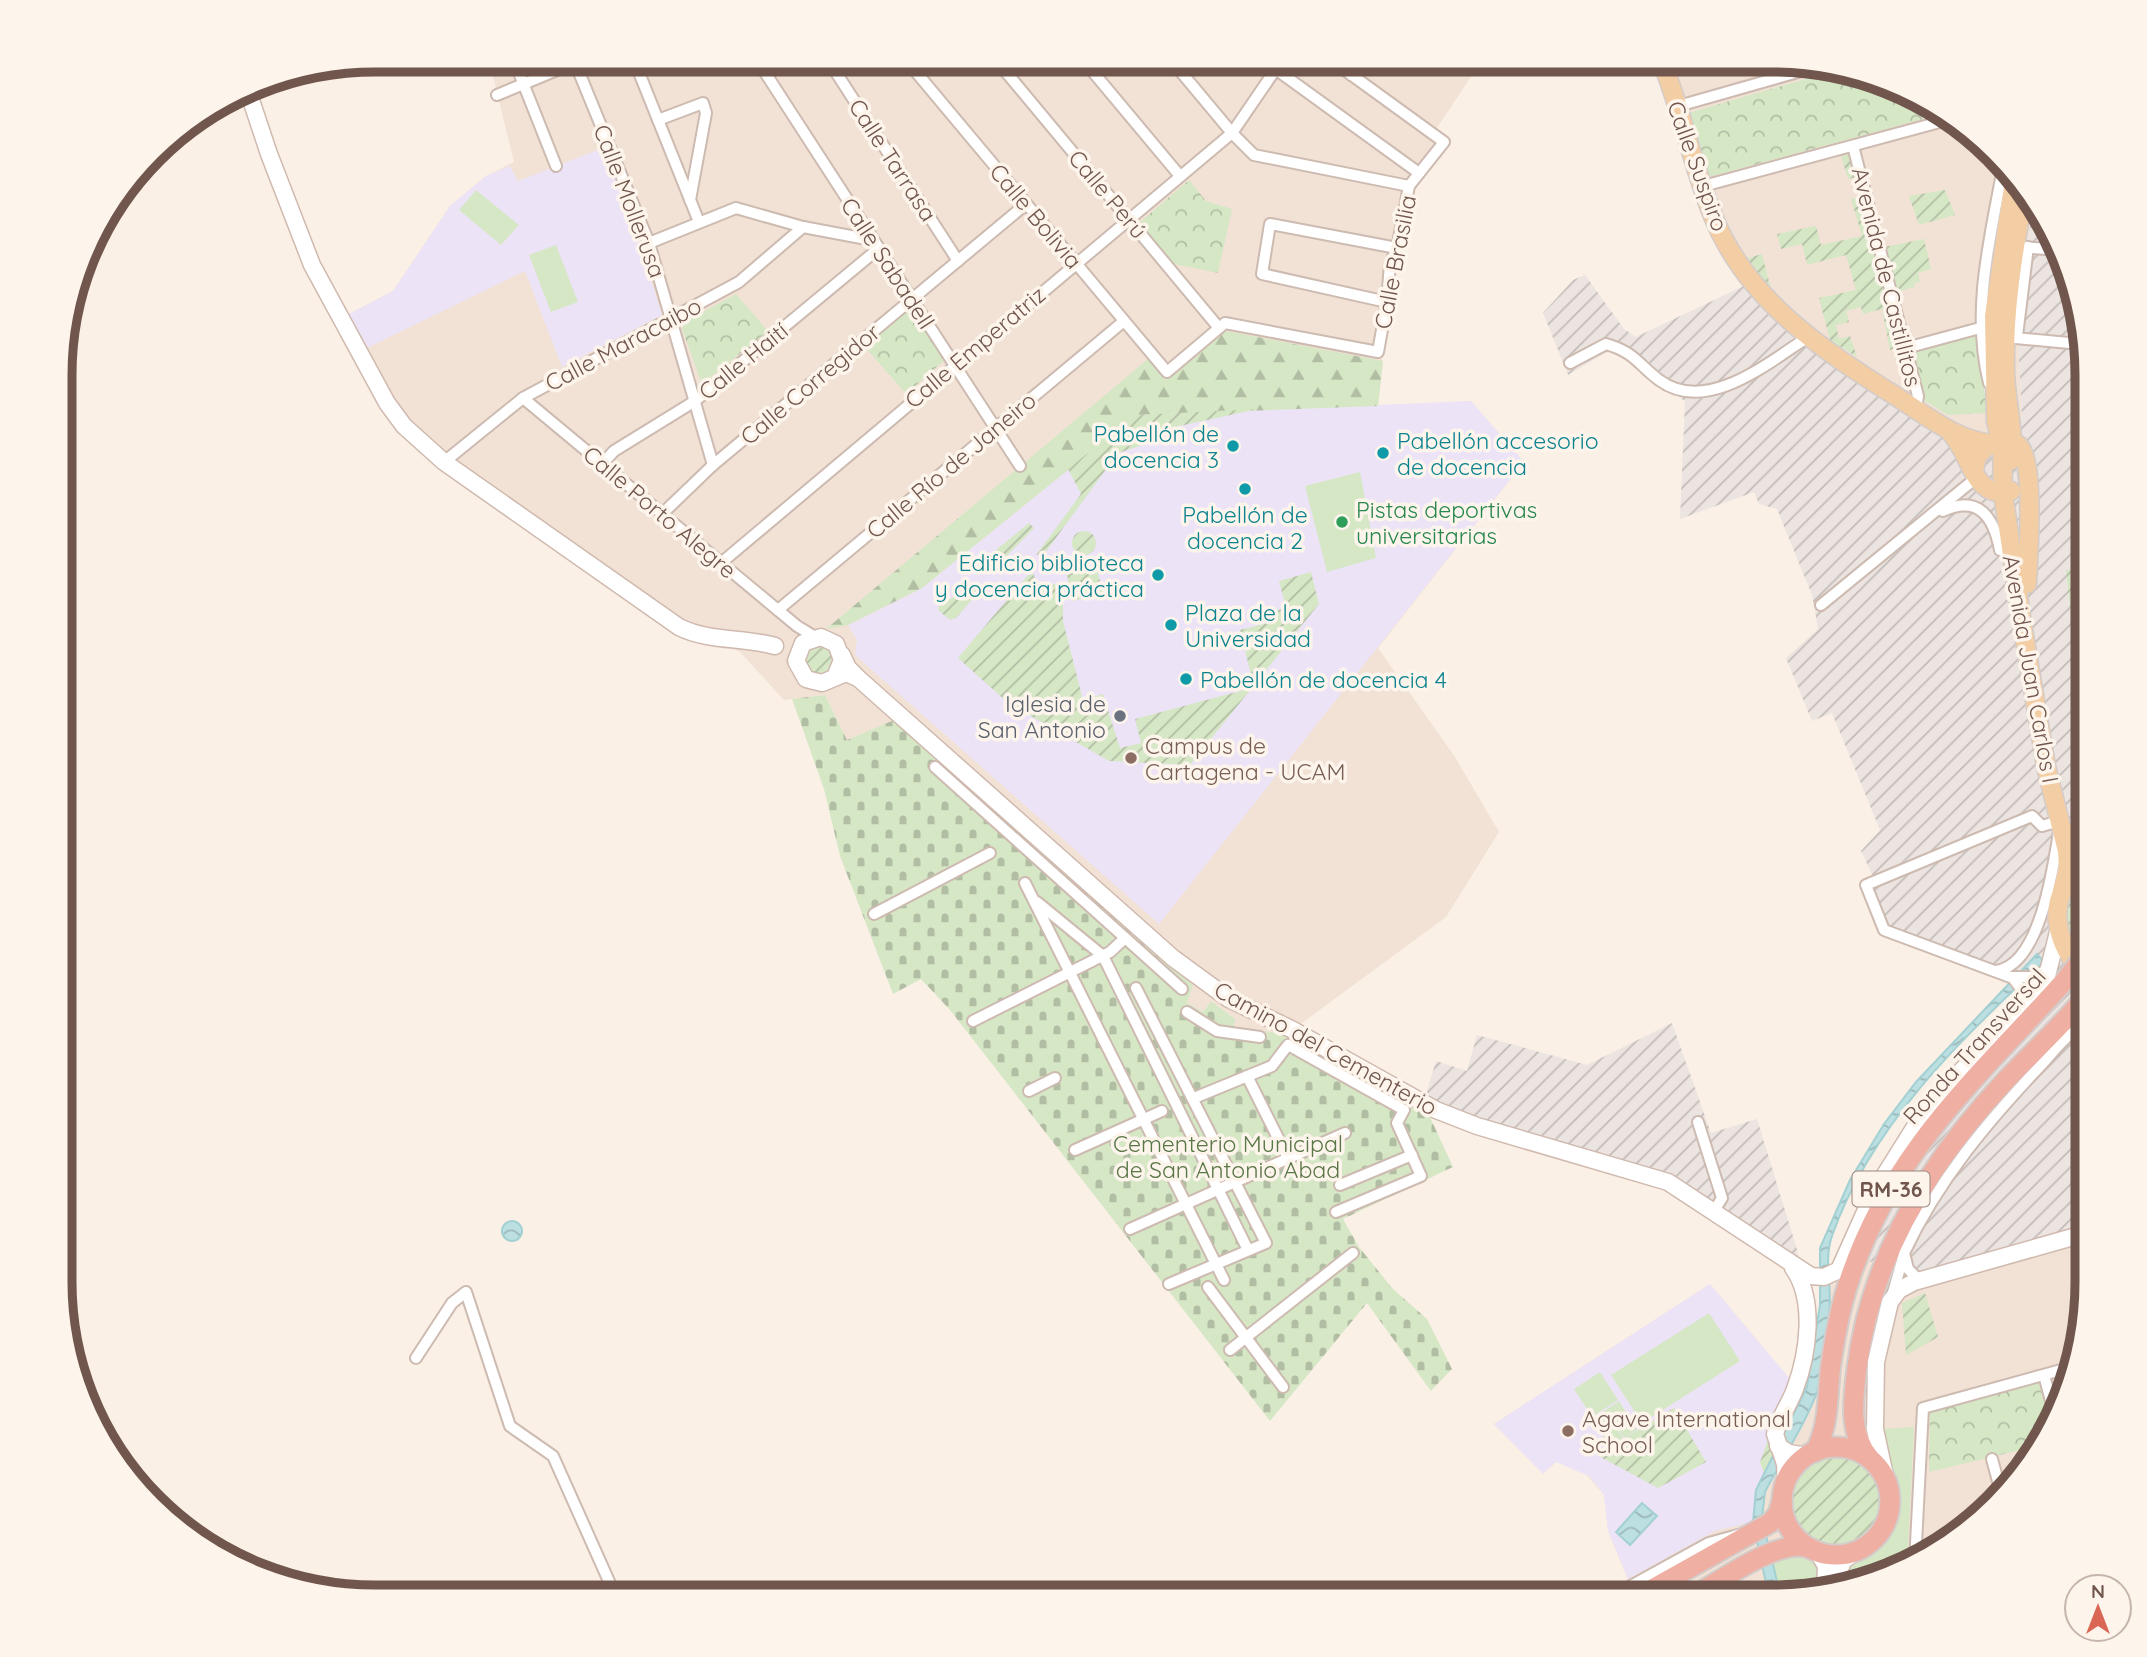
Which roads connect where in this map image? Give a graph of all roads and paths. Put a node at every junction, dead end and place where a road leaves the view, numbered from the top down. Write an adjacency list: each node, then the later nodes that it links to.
1 (519, 72): 18 (street)
2 (548, 72): 18 (street)
3 (582, 72): 39 (street, Calle Mollerusa)
4 (639, 72): 22 (street)
5 (765, 72): 40 (street, Calle Sabadell)
6 (836, 72): 44 (street, Calle Tarrasa)
7 (916, 72): 34 (street, Calle Bolivia)
8 (1006, 72): 36 (street, Calle Perú)
9 (1093, 72): 28 (street)
10 (1181, 72): 24 (street)
11 (1273, 72): 24 (street, Calle Emperatriz)
12 (1287, 72): 27 (street)
13 (1347, 72): 17 (street)
14 (1353, 72): 17 (street)
15 (1665, 72): 21 (main road, Calle Suspiro)
16 (1794, 72): 21 (street)
17 (1351, 75): 27 (street, Calle Brasilia)
18 (523, 82): 19 (street); 26 (street)
19 (497, 95)
20 (250, 99): 65 (main road)
21 (1677, 110): 31 (main road, Calle Suspiro)
22 (658, 120): 33 (street); 33 (street)
23 (1940, 122): 25 (street)
24 (1232, 133): 28 (street, Calle Emperatriz); 30 (street)
25 (1853, 145): 31 (street); 55 (street, Avenida de Castillitos)
26 (556, 166)
27 (1419, 173): 30 (street, Calle Brasilia)
28 (1180, 176): 36 (street, Calle Emperatriz)
29 (2001, 177): 51 (street)
30 (1409, 186): 42 (street, Calle Brasilia)
31 (1703, 189): 53 (main road, Calle Suspiro)
32 (2013, 190): 60 (main road)
33 (690, 200): 37 (street)
34 (1026, 204): 44 (street, Calle Corregidor); 45 (street, Calle Bolivia)
35 (2024, 205): 41 (main road)
36 (1129, 219): 45 (street, Calle Emperatriz); 50 (street, Calle Perú)
37 (699, 222): 38 (street); 39 (street)
38 (803, 227): 40 (street); 48 (street, Calle Maracaibo)
39 (649, 243): 48 (street, Calle Mollerusa)
40 (875, 245): 46 (street, Calle Sabadell); 59 (street, Calle Haití)
41 (2022, 246): 43 (street); 52 (main road)
42 (1397, 248): 47 (street, Calle Brasilia); 47 (street)
43 (2047, 249)
44 (958, 261): 46 (street, Calle Corregidor)
45 (1076, 263): 49 (street, Calle Bolivia); 57 (street, Calle Emperatriz)
46 (911, 300): 57 (street, Calle Sabadell); 67 (street, Calle Corregidor)
47 (1387, 302): 50 (street, Calle Brasilia)
48 (671, 317): 58 (street, Calle Maracaibo); 59 (street, Calle Mollerusa)
49 (1124, 321): 50 (street, Calle Bolivia); 63 (street, Calle Río de Janeiro)
50 (1219, 328)
51 (1980, 328): 55 (street); 60 (street)
52 (2011, 336): 54 (street); 64 (main road)
53 (1808, 337): 56 (street); 61 (main road, Calle Suspiro)
54 (2074, 343)
55 (1906, 348): 61 (street, Avenida de Castillitos)
56 (1570, 363)
57 (953, 365): 63 (street, Calle Sabadell); 74 (street, Calle Emperatriz)
58 (523, 398): 65 (street, Calle Maracaibo); 66 (street, Calle Porto Alegre)
59 (695, 401): 66 (street, Calle Haití); 67 (street, Calle Mollerusa)
60 (1995, 408): 64 (main road)
61 (1916, 409): 62 (main road, Calle Suspiro)
62 (1939, 423): 64 (main road); 69 (main road)
63 (995, 429): 68 (street, Calle Sabadell); 77 (street, Calle Río de Janeiro)
64 (2010, 447): 69 (main road); 70 (main road, Avenida Juan Carlos I); 70 (main road); 75 (main road)
65 (444, 462): 78 (main road)
66 (603, 464): 71 (street, Calle Porto Alegre)
67 (713, 465): 71 (street, Calle Corregidor)
68 (1020, 466)
69 (1975, 474): 70 (main road); 72 (street)
70 (2008, 492): 73 (main road, Avenida Juan Carlos I); 75 (main road, Avenida Juan Carlos I)
71 (662, 514): 74 (street, Calle Porto Alegre)
72 (1934, 515): 73 (street); 76 (street)
73 (2011, 549): 83 (main road, Avenida Juan Carlos I)
74 (721, 563): 77 (street, Calle Porto Alegre)
75 (2027, 584): 84 (main road, Avenida Juan Carlos I)
76 (1821, 605)
77 (778, 610): 78 (street, Calle Porto Alegre)
78 (803, 647): 79 (main road); 80 (main road)
79 (842, 655): 80 (main road); 81 (main road, Camino del Cementerio)
80 (835, 677): 81 (main road)
81 (858, 678): 123 (main road, Camino del Cementerio)
82 (935, 767): 92 (street)
83 (2060, 824): 88 (main road, Avenida Juan Carlos I); 96 (street); 96 (street)
84 (2075, 838)
85 (990, 853): 90 (street)
86 (2075, 880): 88 (main road)
87 (1025, 883): 89 (street)
88 (2062, 891): 91 (main road, Avenida Juan Carlos I)
89 (1032, 898): 93 (street); 98 (street)
90 (874, 914)
91 (2059, 926): 94 (main road); 97 (main road)
92 (1125, 938): 93 (street); 101 (street)
93 (1103, 956): 98 (street); 121 (street)
94 (2075, 960)
95 (2075, 961): 97 (highway, Ronda Transversal / RM-36, bridge)
96 (1994, 971): 99 (street)
97 (2059, 972): 99 (street); 102 (main road); 147 (highway, Ronda Transversal / RM-36)
98 (1071, 973): 105 (street); 113 (street)
99 (2016, 979): 102 (street)
100 (1136, 988): 111 (street)
101 (1182, 989)
102 (2023, 1006): 132 (main road)
103 (2075, 1008): 148 (highway, Ronda Transversal / RM-36)
104 (1187, 1012): 107 (street)
105 (973, 1021)
106 (2075, 1031): 129 (street)
107 (1259, 1037)
108 (1247, 1076): 111 (street); 117 (street); 118 (street)
109 (1055, 1078): 110 (street)
110 (1029, 1091)
111 (1194, 1098): 119 (street)
112 (1162, 1111): 113 (street)
113 (1144, 1119): 116 (street); 122 (street)
114 (1698, 1122): 123 (street)
115 (1345, 1133): 118 (street)
116 (1075, 1150)
117 (1412, 1155): 120 (street); 124 (street)
118 (1288, 1158): 119 (street)
119 (1235, 1181): 121 (street); 127 (street)
120 (1340, 1185)
121 (1219, 1189): 122 (street); 127 (street)
122 (1187, 1203): 125 (street); 131 (street)
123 (1714, 1211): 130 (main road, Camino del Cementerio)
124 (1336, 1212)
125 (1130, 1229)
126 (2075, 1236): 134 (main road)
127 (1248, 1251): 131 (street)
128 (1353, 1253): 139 (street)
129 (1904, 1253): 134 (street); 137 (street)
130 (1789, 1263): 132 (main road, Camino del Cementerio); 138 (main road)
131 (1217, 1264): 133 (street); 135 (street)
132 (1828, 1276): 138 (main road)
133 (1224, 1280)
134 (1919, 1280): 137 (main road)
135 (1169, 1284)
136 (1208, 1287): 139 (street)
137 (1890, 1302): 151 (main road)
138 (1806, 1315): 146 (main road)
139 (1246, 1337): 140 (street); 144 (street)
140 (1230, 1350)
141 (416, 1358): 159 (street)
142 (2062, 1370): 143 (street)
143 (2044, 1375): 145 (street); 155 (street)
144 (1283, 1387)
145 (2051, 1401)
146 (1778, 1446): 147 (main road); 152 (main road)
147 (1811, 1454): 148 (highway); 152 (highway, RM-36)
148 (1870, 1459): 151 (highway, RM-36)
149 (1992, 1459): 150 (street)
150 (1998, 1484)
151 (1888, 1485): 154 (highway)
152 (1784, 1490): 153 (highway, RM-36); 156 (highway)
153 (1757, 1530): 160 (street); 161 (highway, RM-36)
154 (1859, 1549): 156 (highway); 157 (main road)
155 (1916, 1549)
156 (1815, 1550): 158 (main road); 162 (highway)
157 (1837, 1578)
158 (1825, 1580)
159 (611, 1585)
160 (1633, 1585)
161 (1659, 1585)
162 (1714, 1585)

